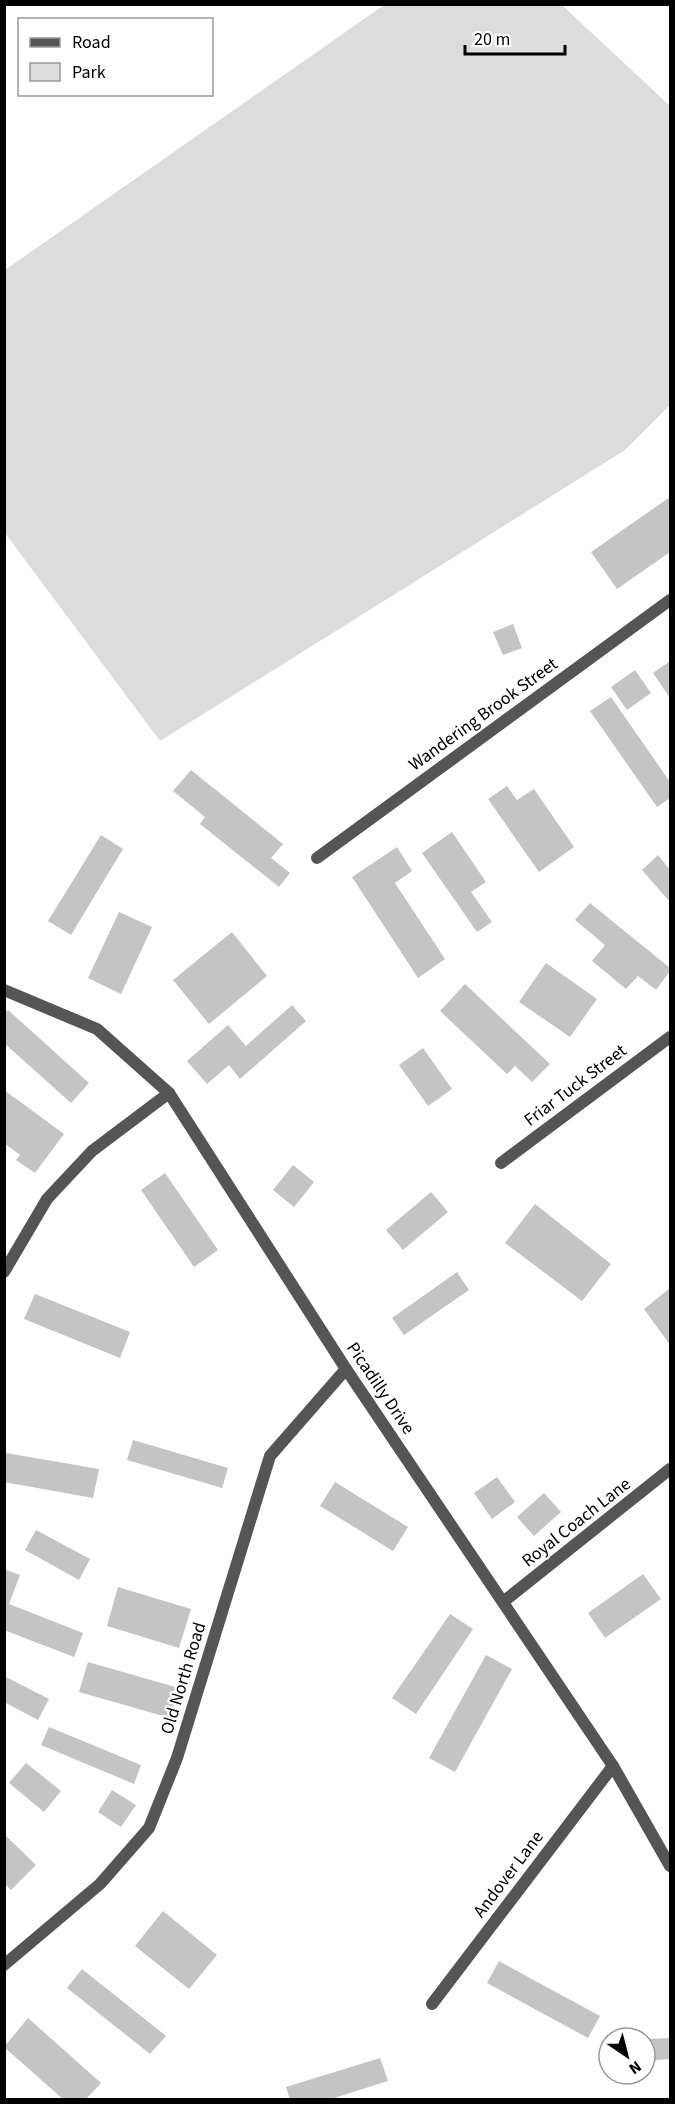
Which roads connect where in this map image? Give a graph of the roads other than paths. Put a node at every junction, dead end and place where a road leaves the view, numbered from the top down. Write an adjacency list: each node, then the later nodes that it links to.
1 (670, 600): 2 (street, Wandering Brook Street)
2 (317, 858)
3 (4, 990): 5 (street, Picadilly Drive)
4 (670, 1037): 6 (street, Friar Tuck Street)
5 (169, 1093): 7 (street); 8 (street, Picadilly Drive)
6 (501, 1163)
7 (4, 1272)
8 (346, 1369): 10 (street, Picadilly Drive); 13 (street, Old North Road)
9 (670, 1469): 10 (street, Royal Coach Lane)
10 (503, 1602): 11 (street, Picadilly Drive)
11 (613, 1766): 12 (street, Picadilly Drive); 14 (street, Andover Lane)
12 (670, 1866)
13 (4, 1965)
14 (432, 2004)

